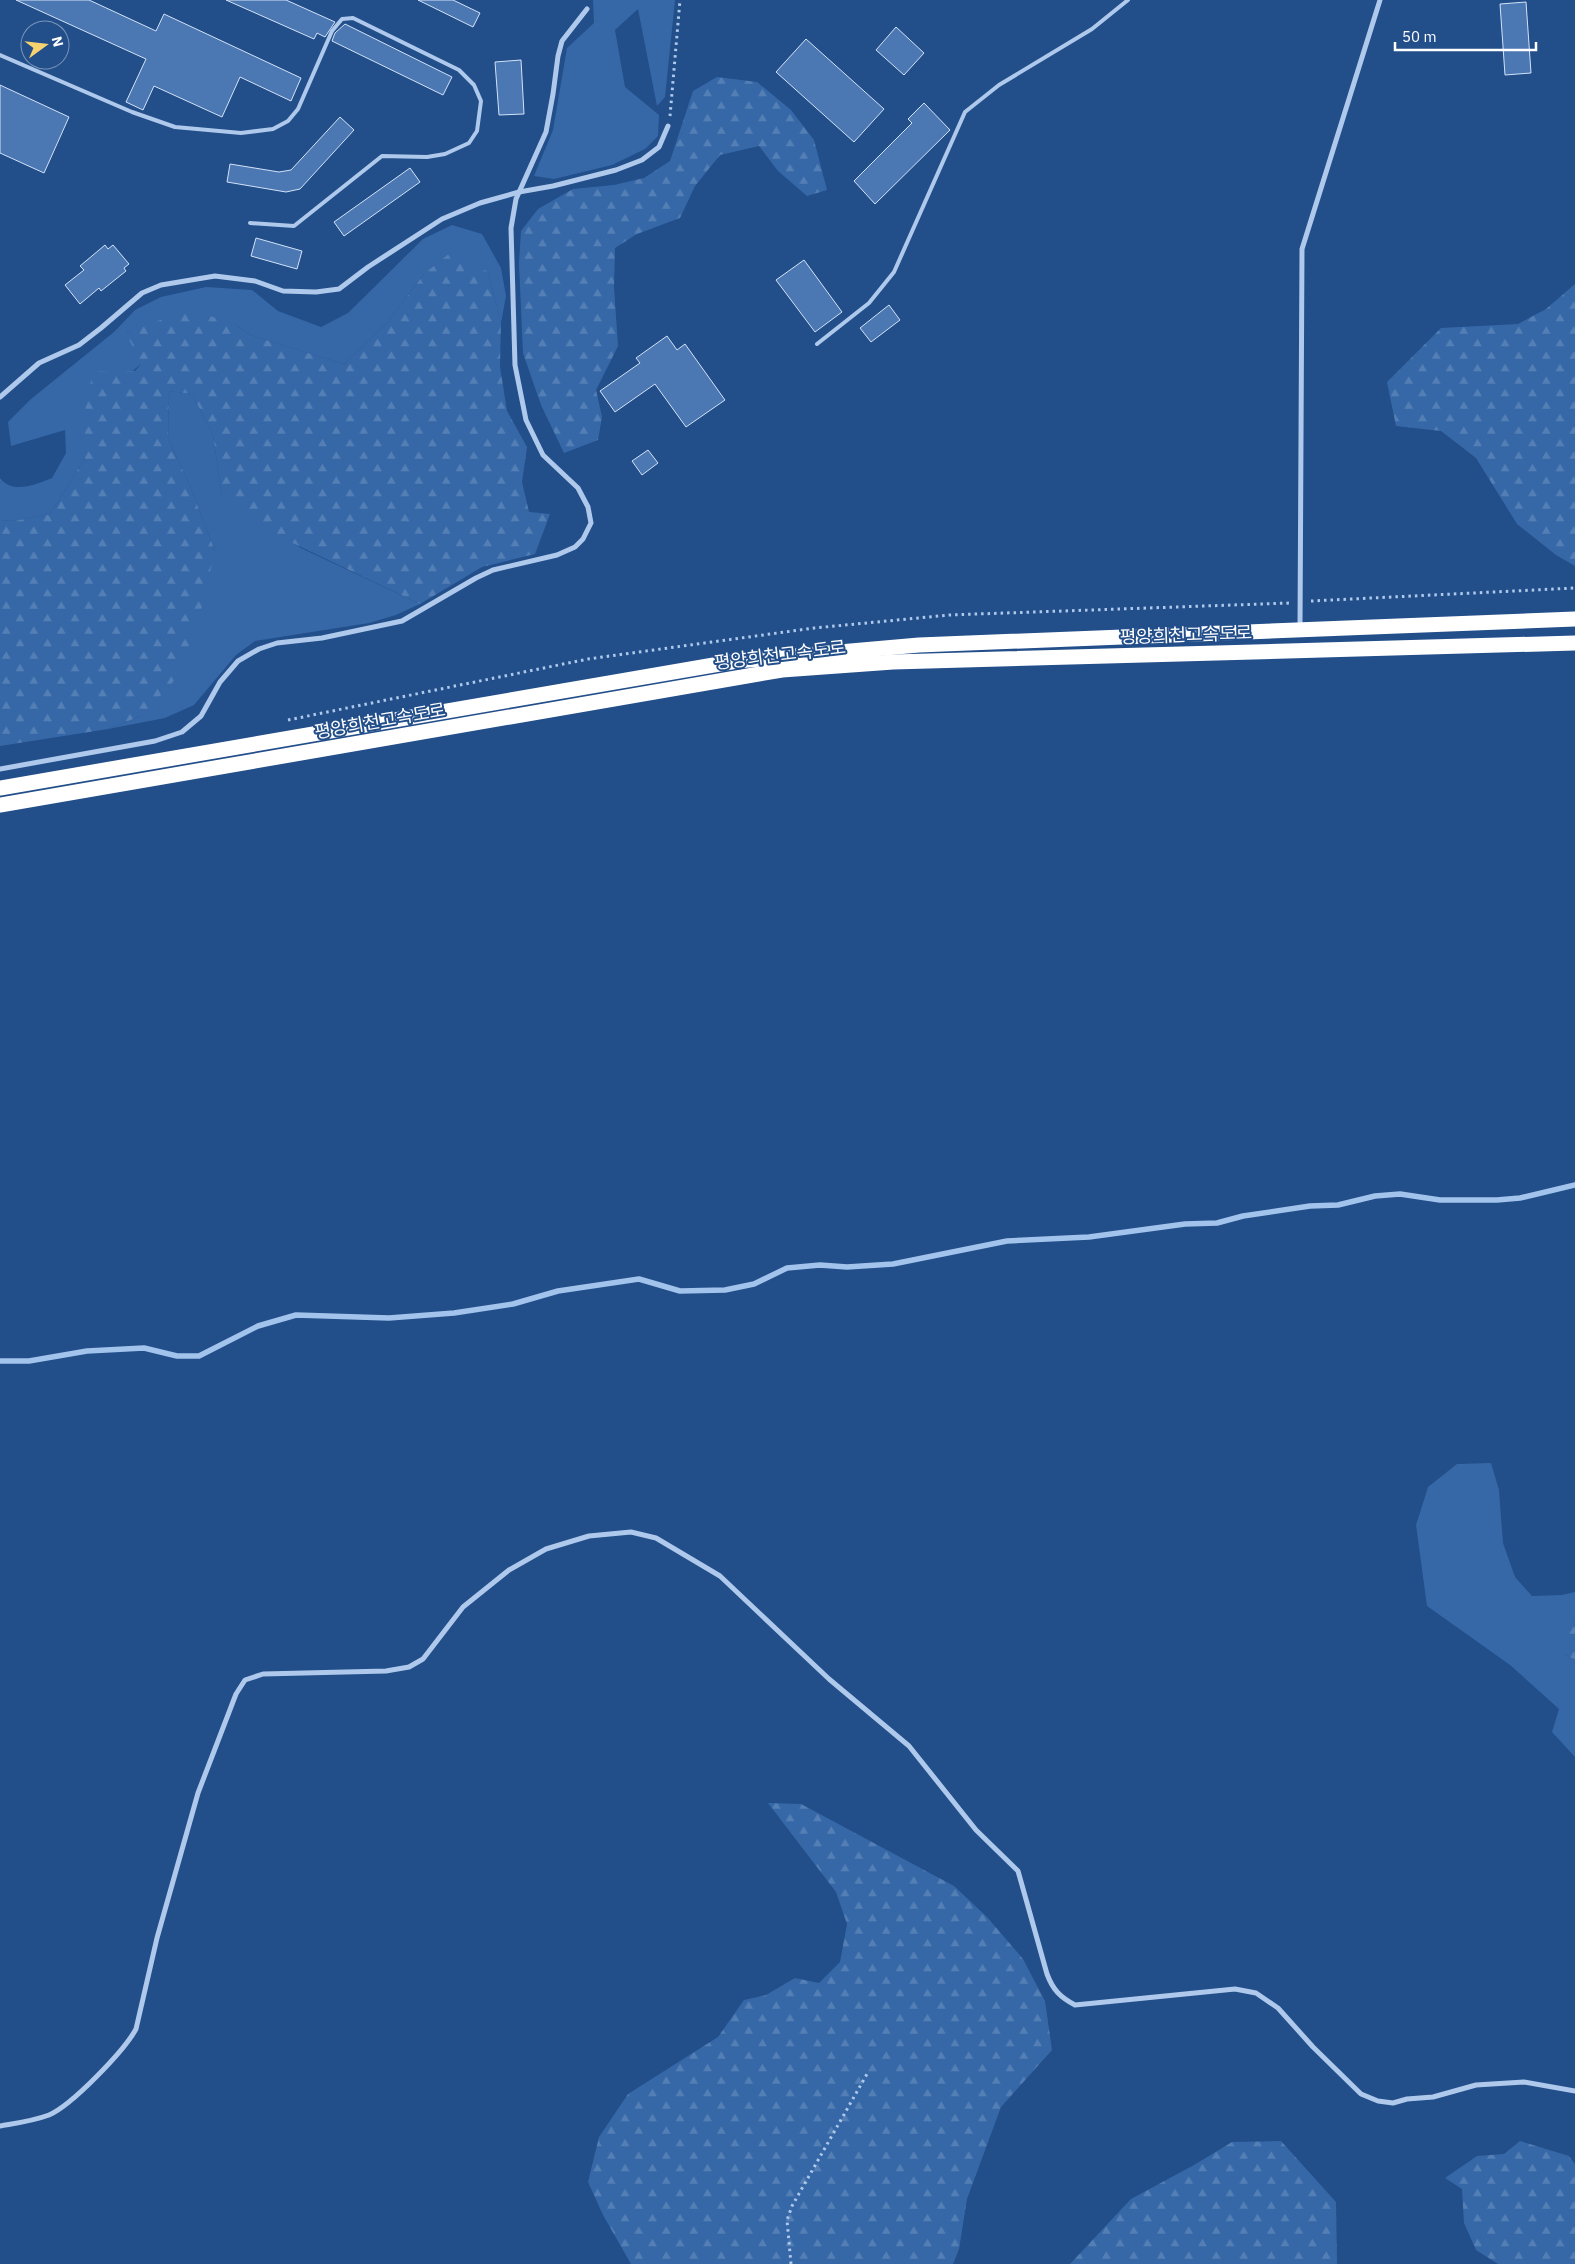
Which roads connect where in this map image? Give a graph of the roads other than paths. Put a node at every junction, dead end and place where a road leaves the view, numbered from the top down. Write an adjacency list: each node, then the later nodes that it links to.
1 (1128, 0): 8 (lane)
2 (1380, 0): 11 (street)
3 (587, 8): 6 (street)
4 (0, 56): 7 (lane)
5 (668, 126): 6 (street)
6 (519, 192): 9 (street); 13 (street)
7 (250, 223)
8 (818, 344)
9 (0, 397)
10 (1575, 619): 11 (highway, 평양희천고속도로)
11 (1300, 632): 14 (highway, 평양희천고속도로)
12 (1575, 642): 15 (highway, 평양희천고속도로)
13 (0, 769)
14 (0, 788)
15 (0, 805)
16 (1575, 2091): 17 (street)
17 (0, 2126)

